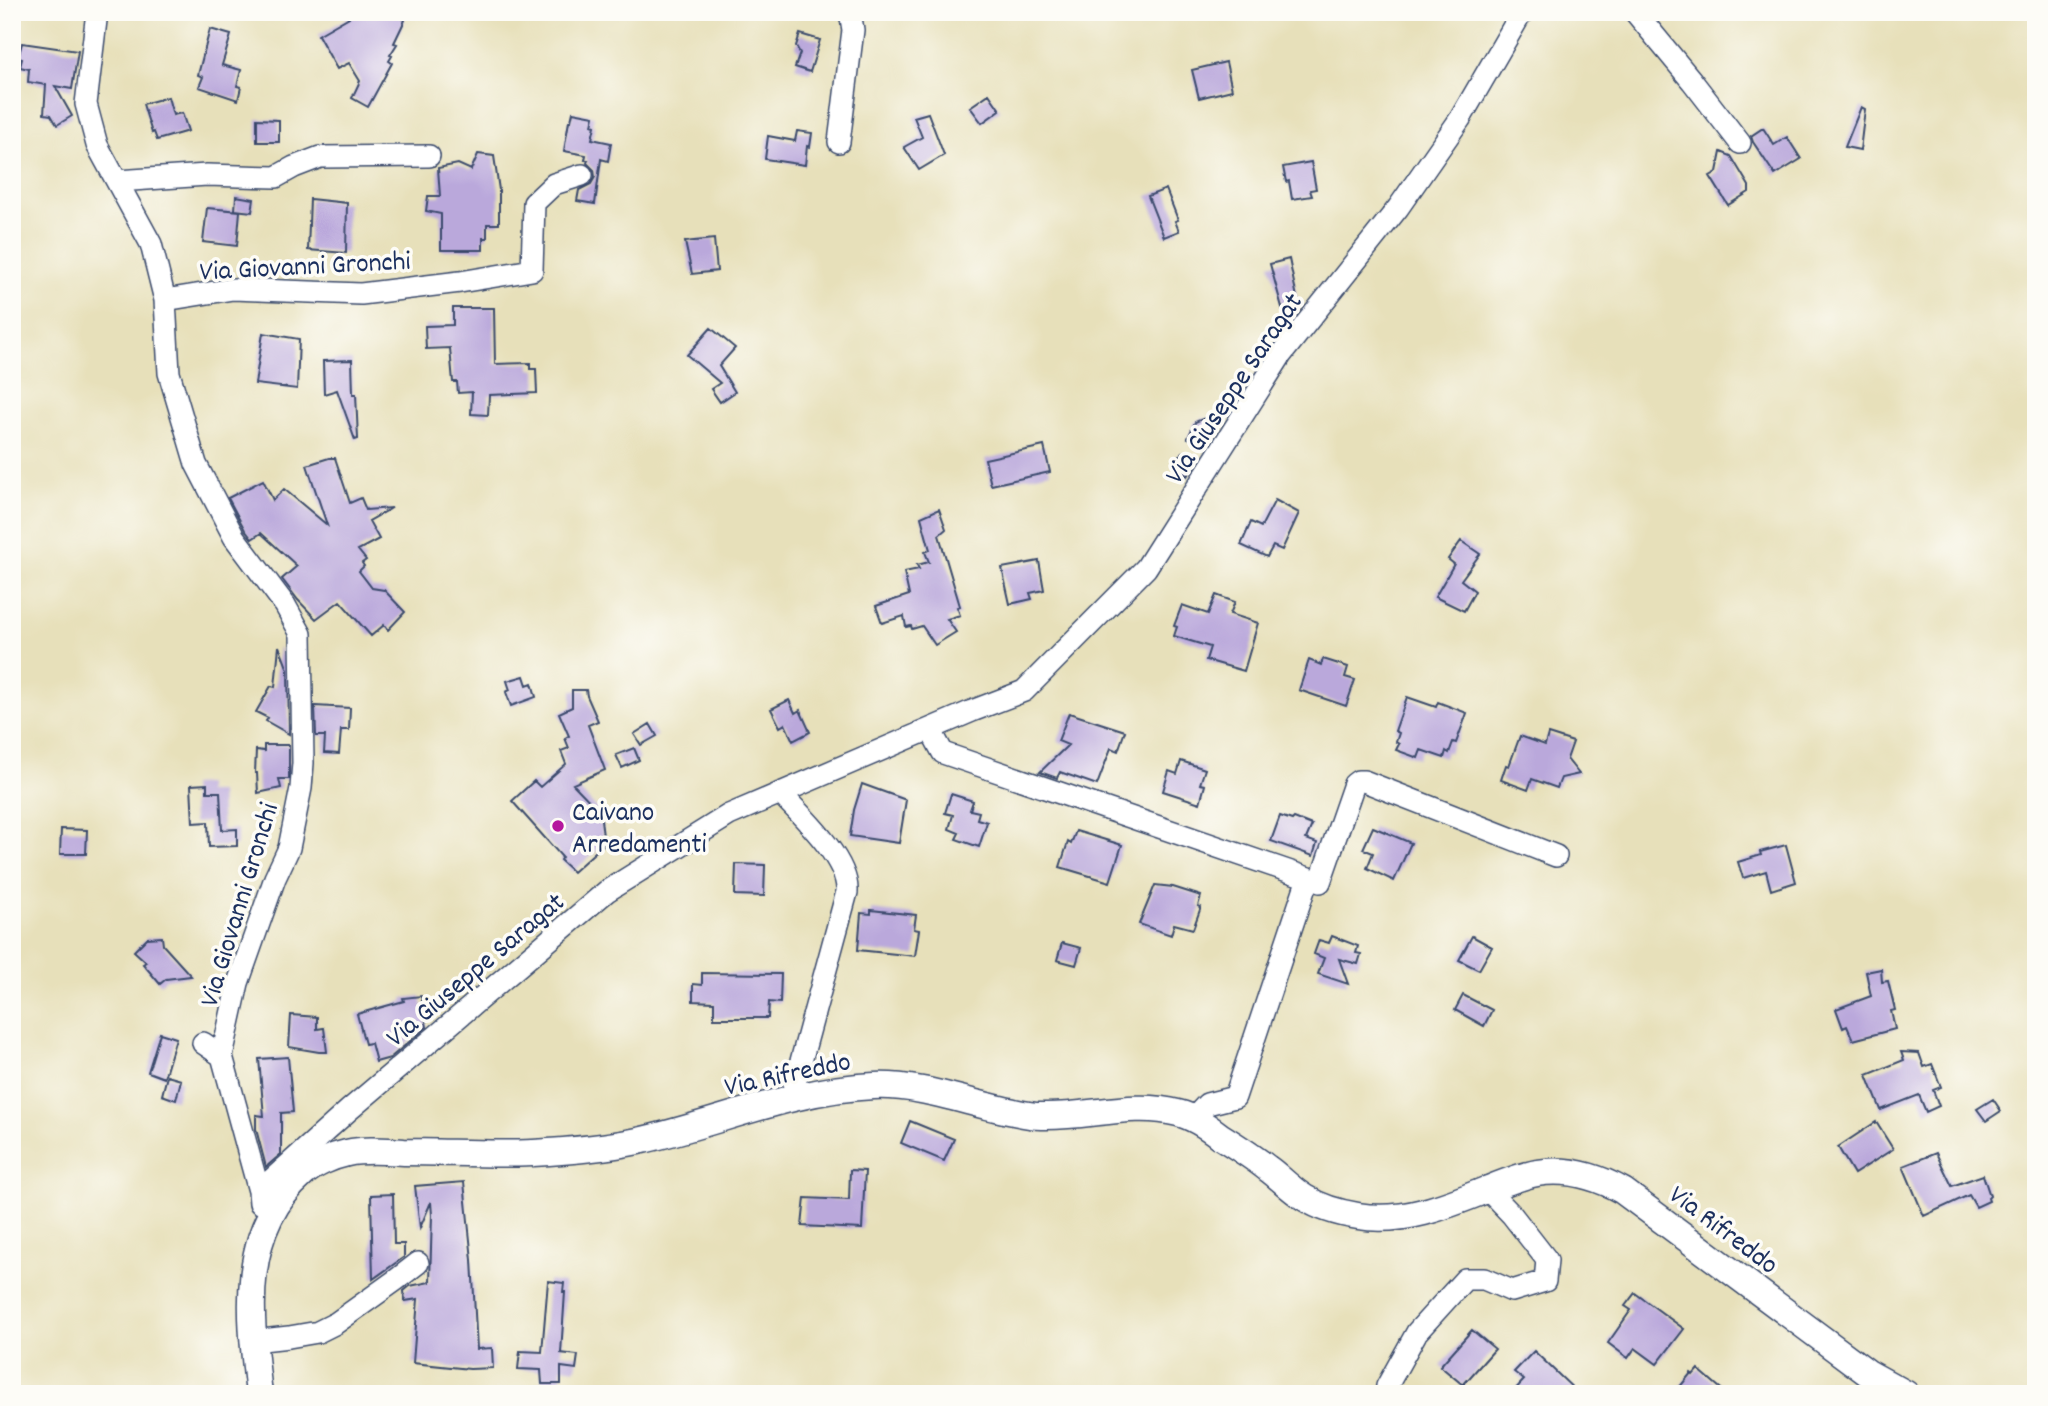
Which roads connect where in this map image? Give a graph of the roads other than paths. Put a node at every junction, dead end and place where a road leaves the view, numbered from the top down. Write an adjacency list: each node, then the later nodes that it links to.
1 (97, 12): 9 (street, Via Giovanni Gronchi)
2 (850, 12): 5 (street)
3 (1522, 12): 11 (street, Via Giuseppe Saragat)
4 (1635, 12): 6 (street)
5 (839, 142)
6 (1740, 143)
7 (429, 156): 9 (street)
8 (582, 175): 10 (street, Via Giovanni Gronchi)
9 (117, 181): 10 (street, Via Giovanni Gronchi)
10 (165, 300): 16 (street, Via Giovanni Gronchi)
11 (930, 729): 12 (street, Via Giuseppe Saragat); 14 (street)
12 (780, 793): 17 (street); 20 (street, Via Giuseppe Saragat)
13 (1556, 856): 14 (street)
14 (1314, 880): 18 (street)
15 (203, 1043): 16 (street, Via Giovanni Gronchi)
16 (222, 1056): 20 (street, Via Giovanni Gronchi)
17 (791, 1098): 18 (main road, Via Rifreddo); 21 (main road, Via Rifreddo)
18 (1194, 1118): 19 (main road, Via Rifreddo)
19 (1488, 1190): 25 (street); 26 (main road, Via Rifreddo)
20 (259, 1191): 21 (street, Via Giovanni Gronchi)
21 (267, 1221): 23 (main road, Via Rifreddo)
22 (418, 1263): 23 (street)
23 (253, 1341): 24 (main road, Via Rifreddo)
24 (259, 1394)
25 (1386, 1394)
26 (1906, 1394)

